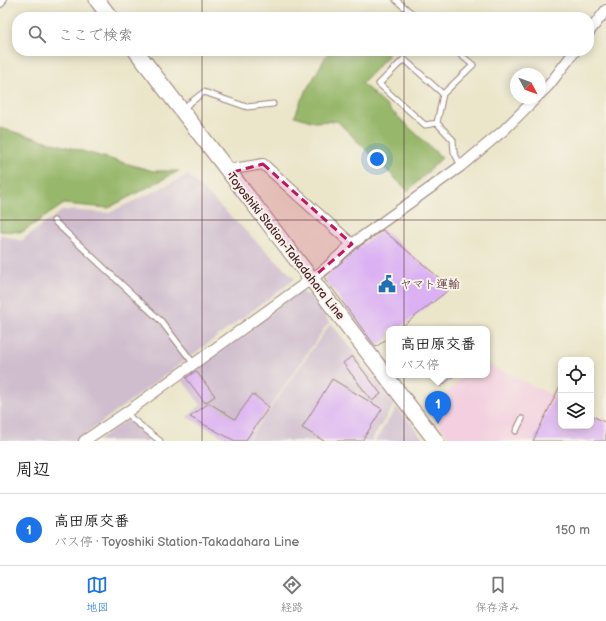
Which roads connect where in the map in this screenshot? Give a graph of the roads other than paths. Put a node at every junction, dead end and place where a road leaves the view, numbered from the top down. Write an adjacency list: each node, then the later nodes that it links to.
1 (96, 0): 4 (main road)
2 (396, 0): 5 (lane)
3 (606, 10): 6 (street)
4 (106, 12)
5 (410, 12)
6 (594, 26)
7 (140, 56): 14 (main road, Toyoshiki Station-Takadahara Line)
8 (462, 56): 11 (lane)
9 (571, 56): 10 (street)
10 (546, 88)
11 (443, 94): 15 (lane); 15 (lane)
12 (273, 104): 14 (lane)
13 (530, 104): 16 (street)
14 (182, 110): 17 (main road, Toyoshiki Station-Takadahara Line)
15 (437, 123): 16 (lane)
16 (461, 166): 19 (street)
17 (229, 173): 19 (street); 20 (main road, Toyoshiki Station-Takadahara Line)
18 (54, 221): 21 (lane)
19 (352, 244): 20 (street)
20 (311, 279): 21 (street); 22 (main road, Toyoshiki Station-Takadahara Line)
21 (194, 364): 24 (street)
22 (386, 376)
23 (387, 378): 29 (main road, Toyoshiki Station-Takadahara Line)
24 (127, 412): 27 (street); 28 (lane)
25 (522, 419): 26 (lane)
26 (516, 431)
27 (84, 441)
28 (160, 441)
29 (436, 441)

